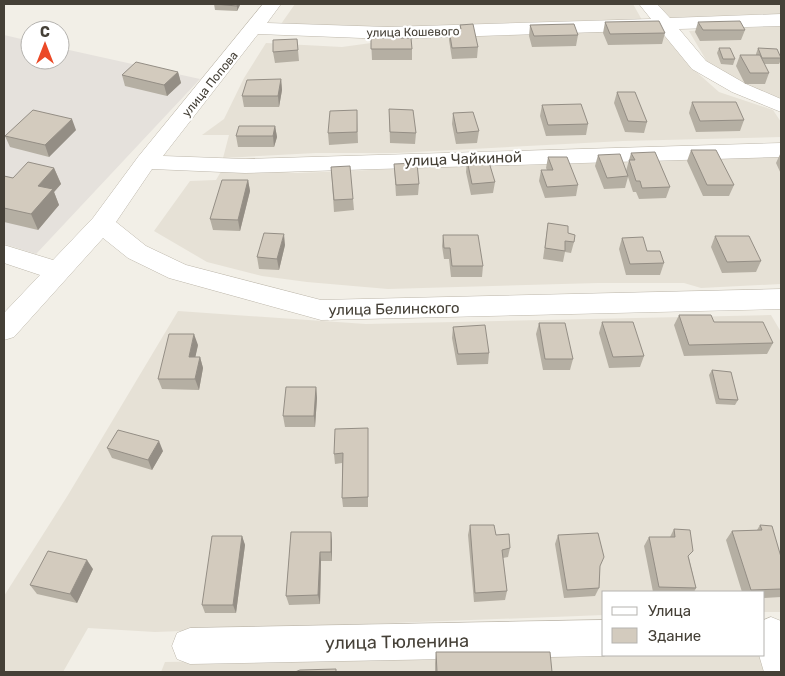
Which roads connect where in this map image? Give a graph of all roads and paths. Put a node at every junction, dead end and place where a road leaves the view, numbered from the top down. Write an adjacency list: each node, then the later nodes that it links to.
1 (272, 4): 5 (street, улица Попова)
2 (648, 4): 4 (street)
3 (781, 20): 4 (street, улица Кошевого)
4 (666, 24): 5 (street, улица Кошевого); 6 (street)
5 (254, 28): 8 (street, улица Попова)
6 (781, 106)
7 (781, 150): 8 (street, улица Чайкиной)
8 (146, 162): 9 (street)
9 (102, 224): 11 (street); 12 (street, улица Белинского)
10 (4, 254): 11 (street)
11 (58, 271): 13 (street)
12 (781, 299)
13 (4, 330)
14 (772, 634): 17 (street)
15 (602, 638): 16 (street, улица Тюленина)
16 (190, 646)
17 (781, 668)

